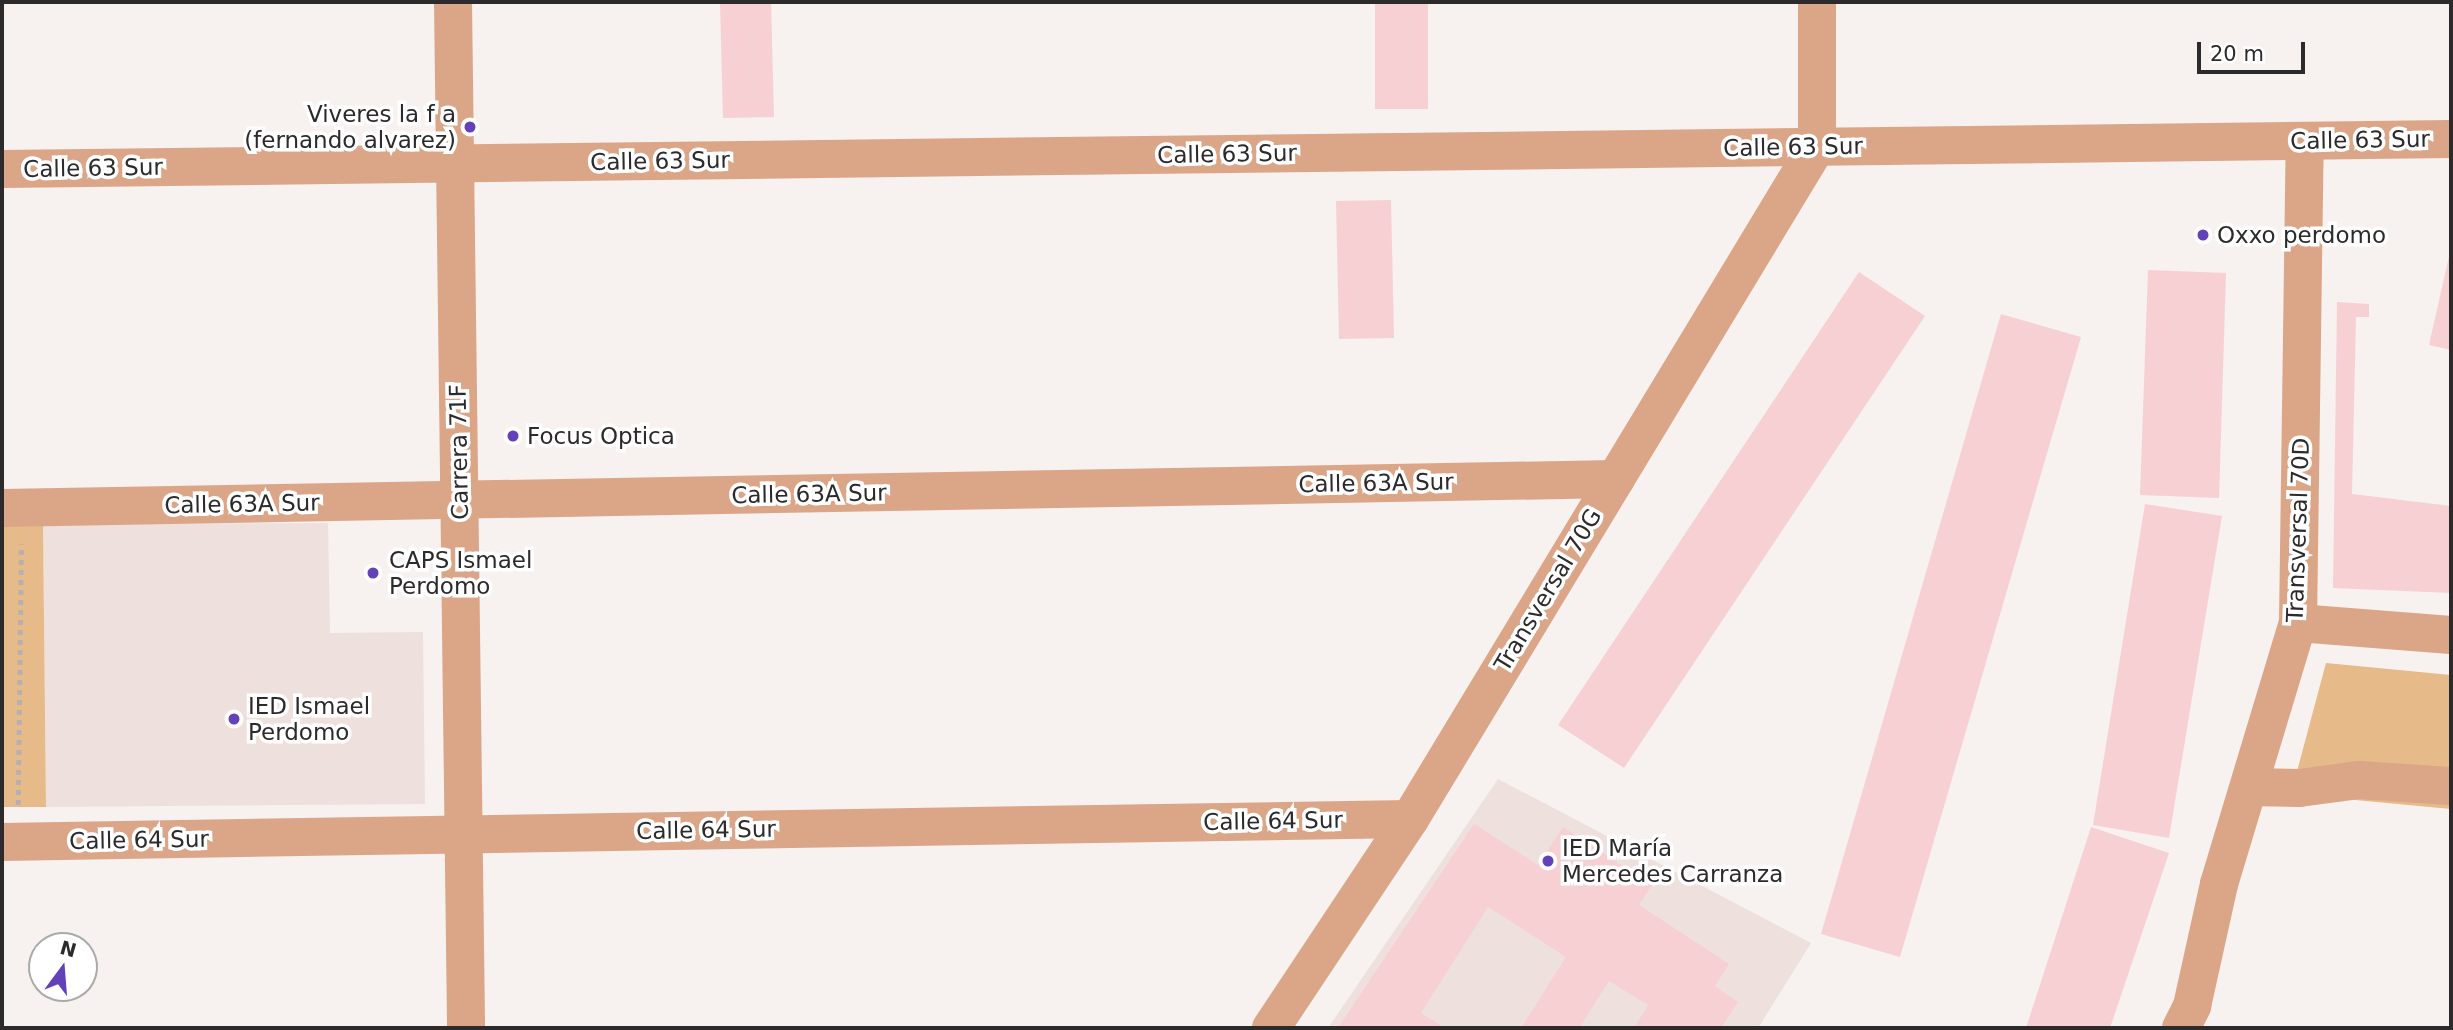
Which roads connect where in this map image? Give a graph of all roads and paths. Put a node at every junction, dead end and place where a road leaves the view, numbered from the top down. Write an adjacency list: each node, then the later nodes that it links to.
1 (453, 2): 6 (street, Carrera 71F)
2 (1817, 2): 5 (street)
3 (2451, 139): 4 (street, Calle 63 Sur)
4 (2305, 141): 5 (street, Calle 63 Sur); 11 (street, Transversal 70D)
5 (1817, 146): 6 (street, Calle 63 Sur); 8 (street, Transversal 70G)
6 (455, 163): 7 (street, Calle 63 Sur); 9 (street, Carrera 71F)
7 (2, 169)
8 (1616, 479): 9 (street, Calle 63A Sur); 15 (street, Transversal 70G)
9 (460, 500): 10 (street, Calle 63A Sur); 16 (street, Carrera 71F)
10 (11, 508): 17 (path)
11 (2298, 623): 12 (street); 14 (street, Transversal 70D)
12 (2451, 635)
13 (2451, 786): 14 (street)
14 (2249, 787): 20 (street, Transversal 70D)
15 (1410, 819): 16 (street, Calle 64 Sur); 19 (street, Transversal 70G)
16 (464, 834): 17 (street, Calle 64 Sur); 18 (street, Carrera 71F)
17 (10, 842)
18 (466, 1028)
19 (1271, 1028)
20 (2181, 1028)

